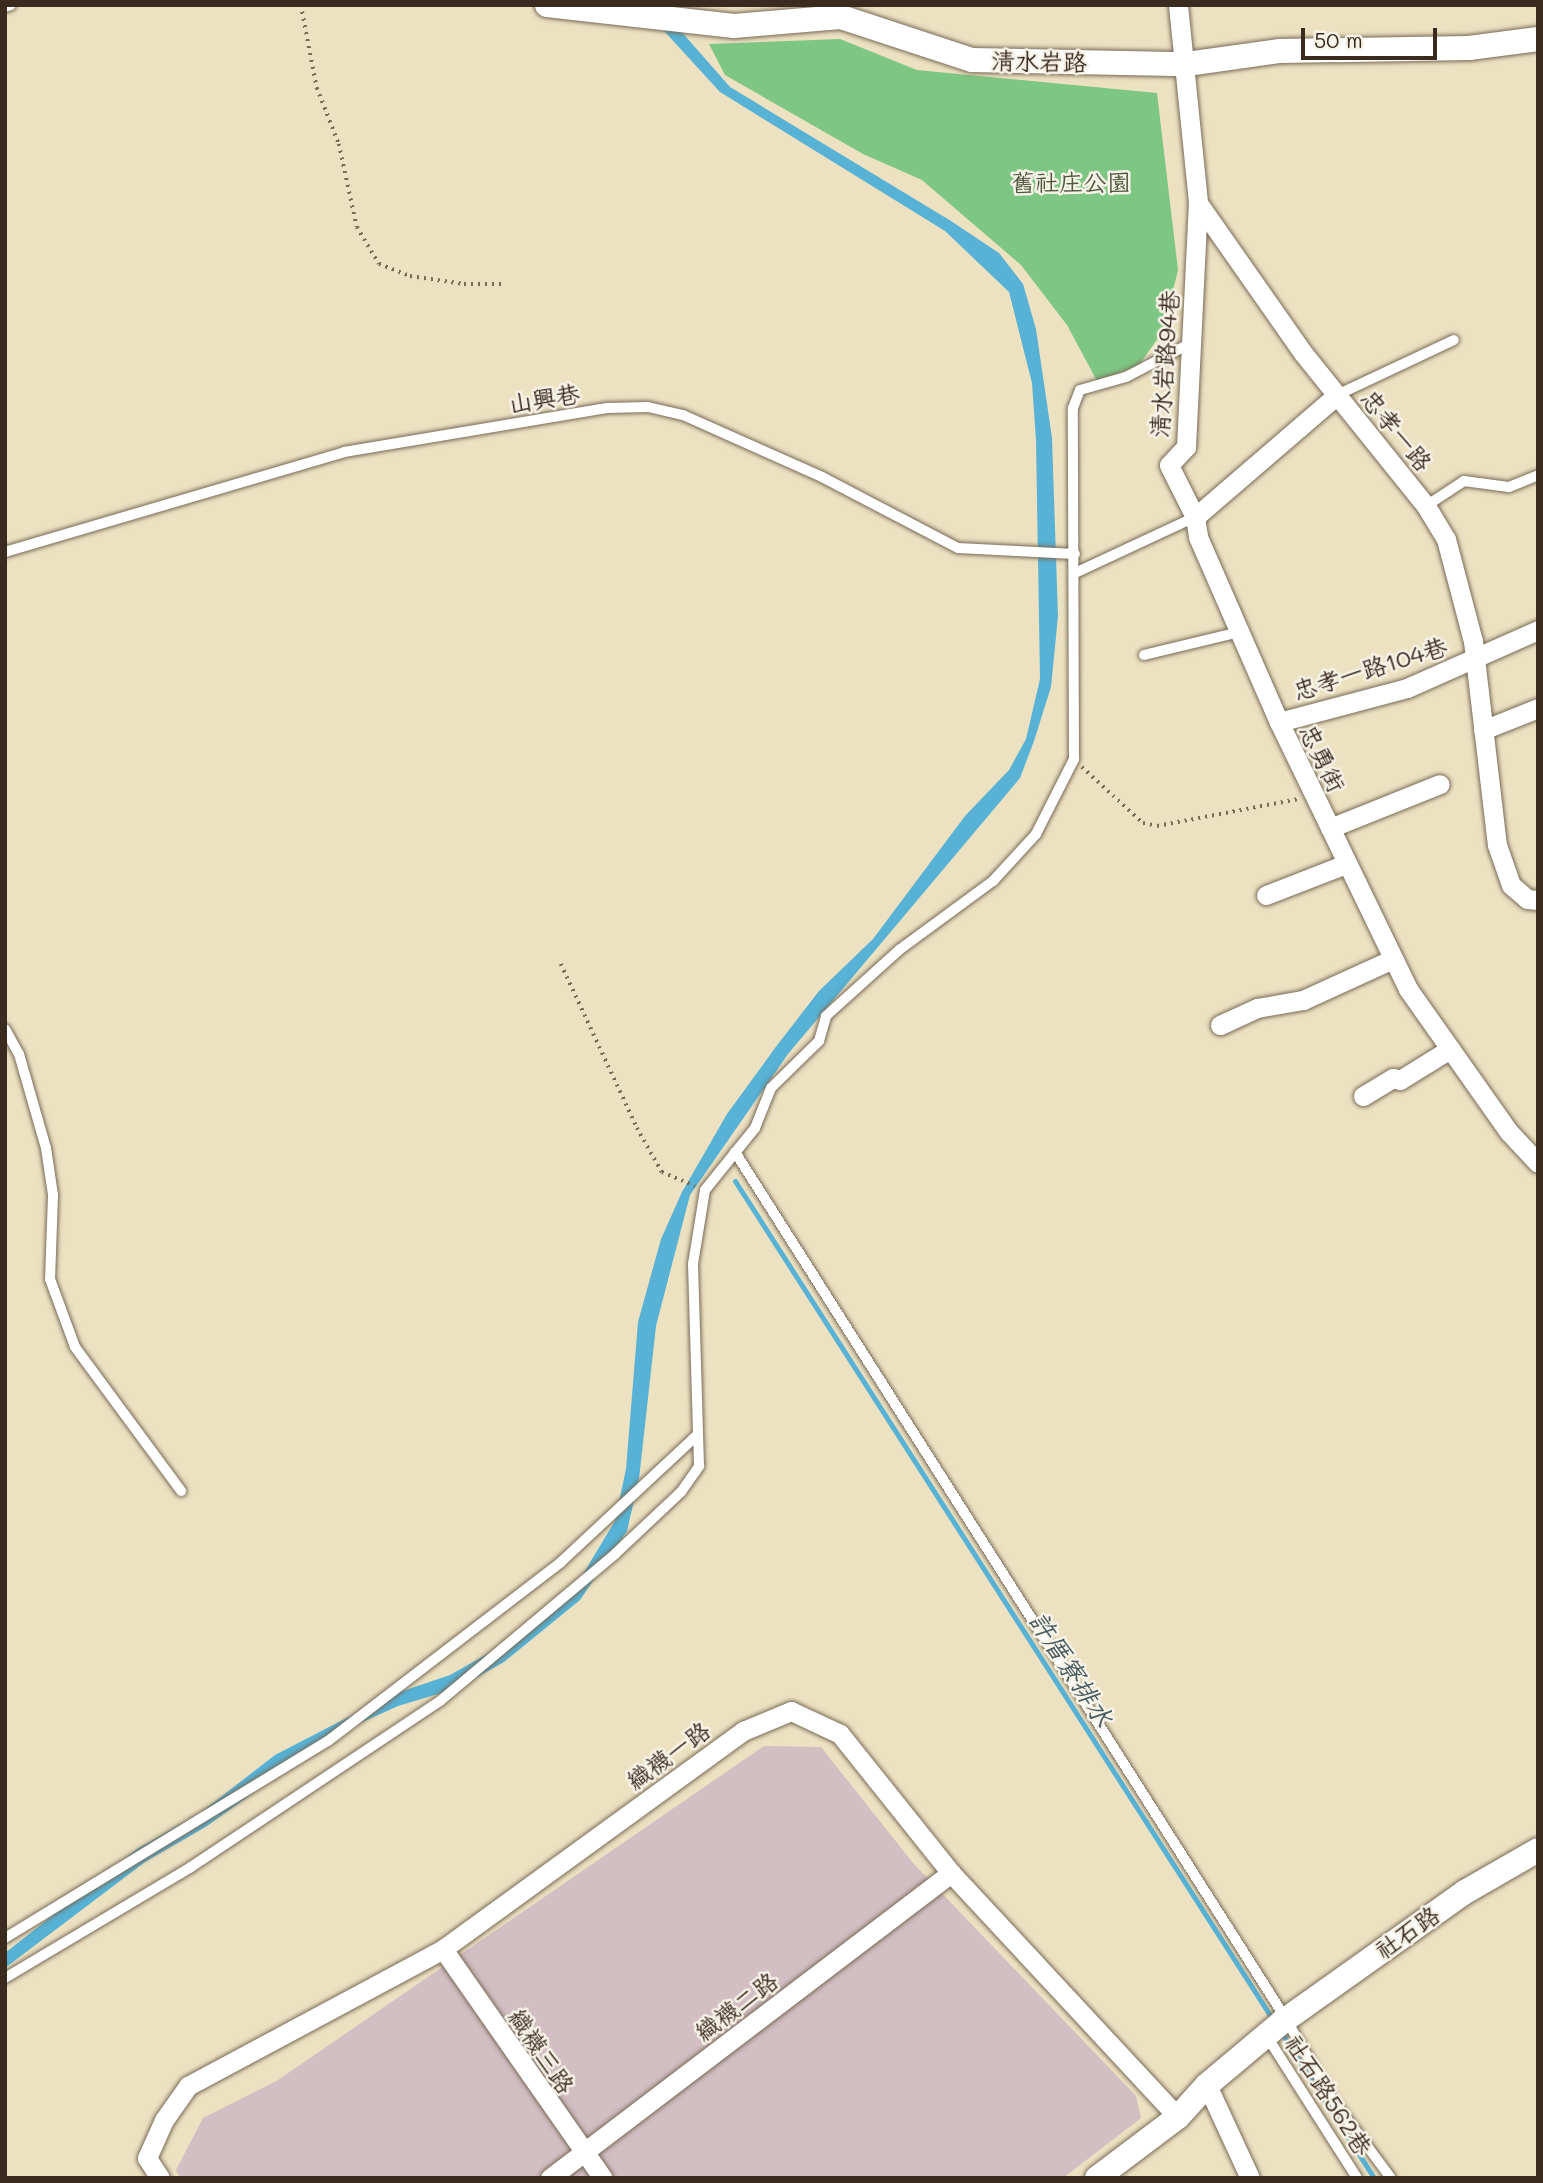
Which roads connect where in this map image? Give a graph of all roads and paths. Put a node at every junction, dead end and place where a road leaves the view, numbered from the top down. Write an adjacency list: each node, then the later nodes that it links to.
1 (11, 5): 5 (lane)
2 (301, 5): 9 (path)
3 (547, 5): 7 (street, 清水岩路)
4 (1178, 5): 7 (street)
5 (5, 7)
6 (1538, 39): 7 (street, 清水岩路)
7 (1187, 64): 8 (street)
8 (1198, 203): 11 (street, 清水岩路94巷); 12 (street, 忠孝一路)
9 (506, 284)
10 (1454, 340): 12 (lane)
11 (1191, 343): 15 (street, 清水岩路94巷); 17 (lane)
12 (1337, 395): 14 (street, 忠孝一路); 15 (street)
13 (1538, 475): 14 (lane)
14 (1426, 506): 22 (street, 忠孝一路)
15 (1195, 517): 18 (lane); 20 (street, 忠勇街)
16 (5, 552): 17 (lane, 山興巷)
17 (1075, 554): 18 (lane)
18 (1074, 573): 26 (lane)
19 (1538, 630): 22 (street, 忠孝一路104巷)
20 (1239, 632): 21 (lane); 24 (street, 忠勇街)
21 (1144, 655)
22 (1475, 660): 24 (street, 忠孝一路104巷); 25 (street, 忠孝一路)
23 (1538, 708): 25 (street)
24 (1279, 722): 28 (street, 忠勇街)
25 (1483, 730): 32 (street, 忠孝一路)
26 (1074, 760): 28 (path); 39 (lane)
27 (1440, 783): 29 (street)
28 (1314, 796): 29 (street, 忠勇街)
29 (1330, 828): 30 (street, 忠勇街)
30 (1346, 864): 31 (street); 33 (street, 忠勇街)
31 (1266, 895)
32 (1538, 900)
33 (1393, 959): 35 (street); 37 (street, 忠勇街)
34 (561, 964): 41 (path)
35 (1220, 1026)
36 (5, 1029): 43 (lane)
37 (1450, 1049): 38 (street); 40 (street, 忠勇街)
38 (1363, 1096)
39 (735, 1152): 41 (lane); 49 (lane)
40 (1538, 1163)
41 (705, 1191): 42 (lane)
42 (696, 1434): 46 (lane); 48 (lane)
43 (181, 1491)
44 (1538, 1850): 49 (street, 社石路)
45 (951, 1873): 47 (street, 織襪一路); 51 (street, 織襪一路); 52 (street, 織襪二路)
46 (5, 1938)
47 (443, 1950): 52 (street, 織襪三路); 53 (street, 織襪一路)
48 (5, 1978)
49 (1278, 2025): 50 (street, 社石路); 58 (lane, 社石路562巷); 59 (lane)
50 (1207, 2085): 51 (street, 社石路); 57 (street)
51 (1178, 2118): 56 (street, 社石路)
52 (582, 2153): 54 (street, 織襪二路); 55 (street, 織襪三路)
53 (160, 2178)
54 (550, 2178)
55 (603, 2178)
56 (1097, 2178)
57 (1250, 2178)
58 (1357, 2178)
59 (1391, 2178)

